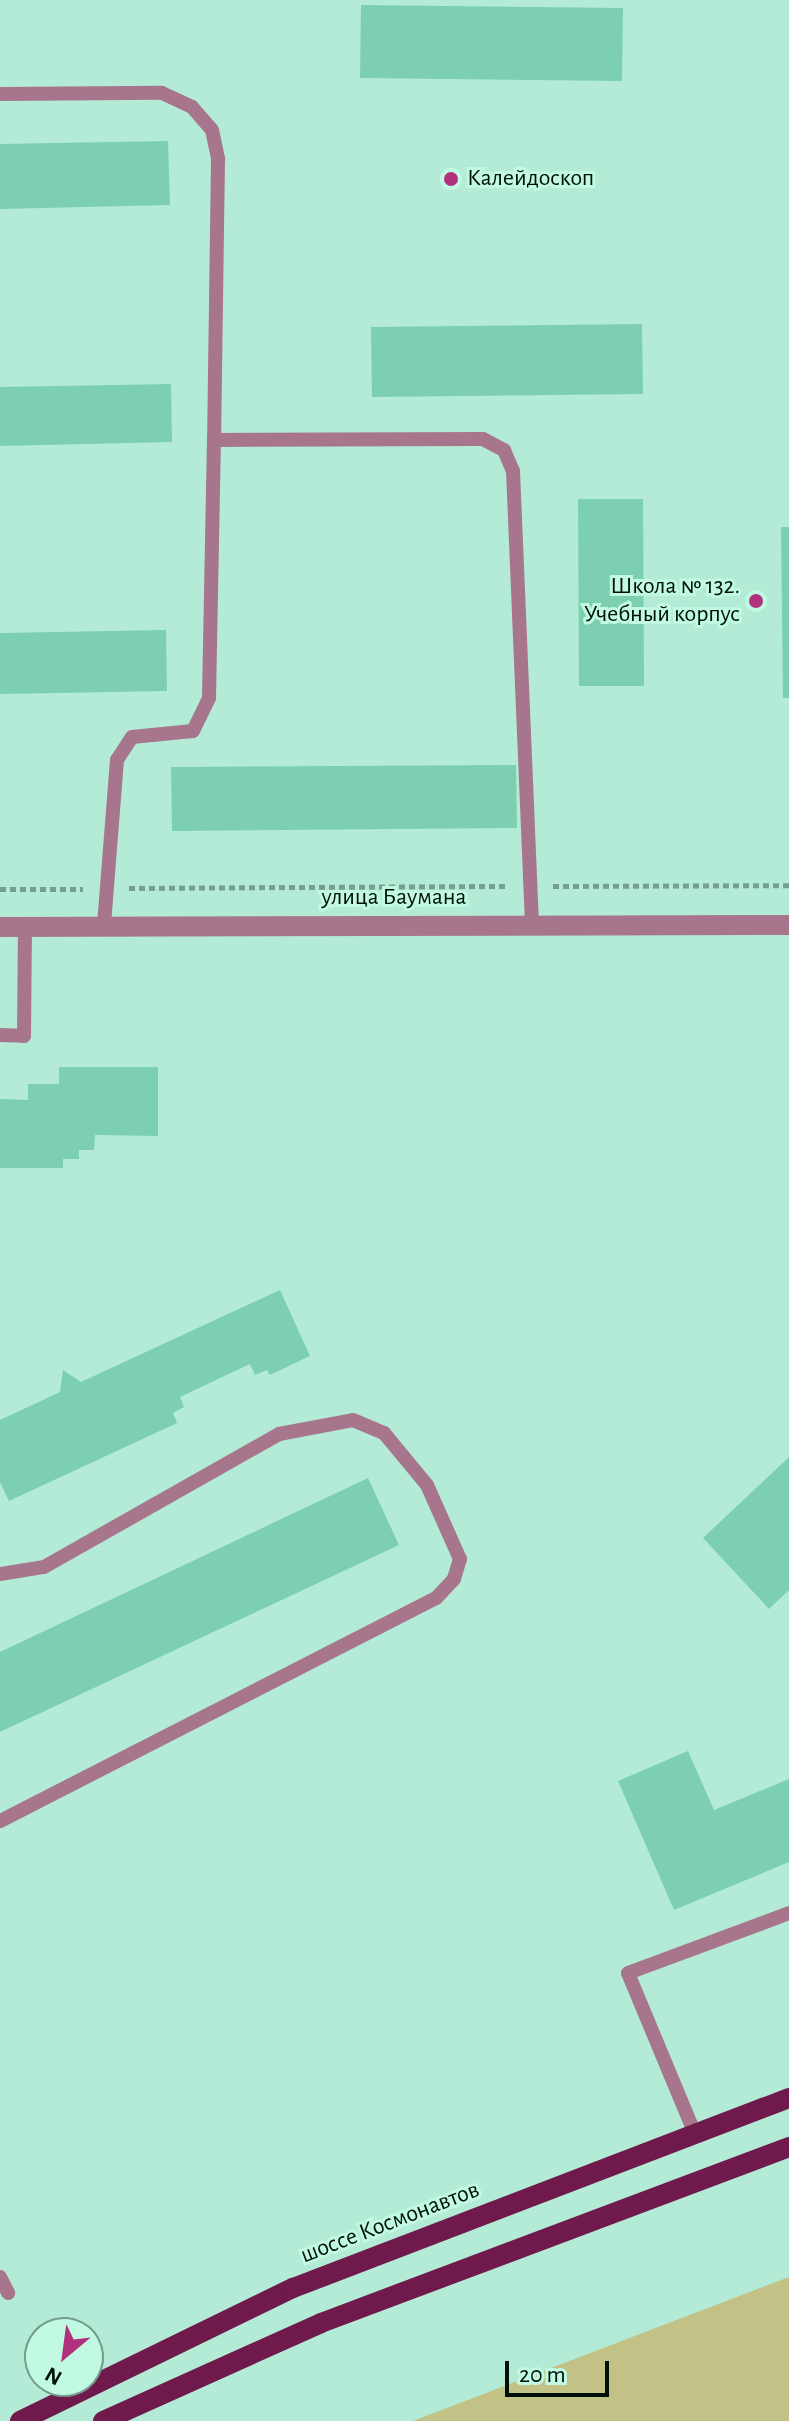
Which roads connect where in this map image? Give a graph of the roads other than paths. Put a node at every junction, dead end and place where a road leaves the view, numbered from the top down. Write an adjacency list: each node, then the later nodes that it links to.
1 (0, 94): 2 (lane)
2 (214, 440): 3 (lane); 4 (lane)
3 (532, 924): 4 (street, улица Баумана); 5 (street, улица Баумана)
4 (104, 925): 7 (street, улица Баумана)
5 (789, 925)
6 (0, 927): 7 (street, улица Баумана)
7 (25, 927): 8 (lane)
8 (0, 1035)
9 (0, 1574): 10 (lane)
10 (0, 1821)
11 (789, 1913): 13 (lane)
12 (789, 2098): 13 (main road, шоссе Космонавтов)
13 (695, 2134): 17 (main road, шоссе Космонавтов)
14 (789, 2147): 18 (main road)
15 (0, 2277): 16 (lane)
16 (8, 2293)
17 (20, 2421)
18 (103, 2421)

